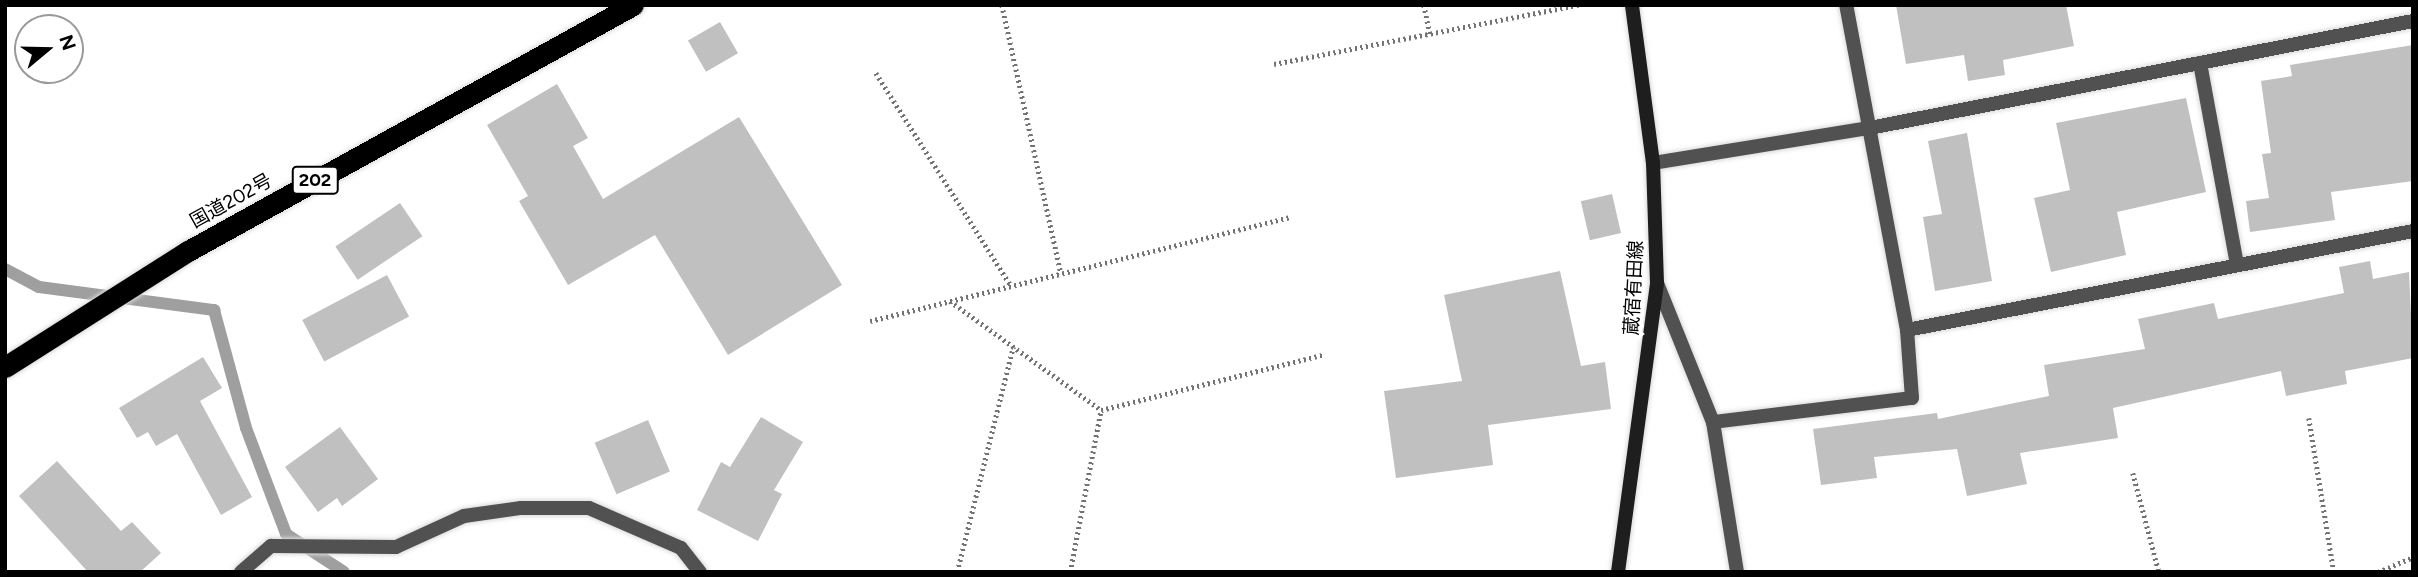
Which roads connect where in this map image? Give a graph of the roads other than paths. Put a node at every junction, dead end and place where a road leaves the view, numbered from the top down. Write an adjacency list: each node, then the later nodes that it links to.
1 (633, 5): 12 (highway, 国道202号 / 202)
2 (1632, 5): 7 (main road, 蔵宿有田線)
3 (1846, 5): 6 (street)
4 (2413, 21): 5 (street)
5 (2200, 63): 6 (street); 9 (street)
6 (1870, 128): 7 (street); 11 (street)
7 (1653, 163): 10 (main road, 蔵宿有田線)
8 (2413, 231): 9 (street)
9 (2237, 265): 11 (street)
10 (1657, 283): 13 (street); 16 (main road, 蔵宿有田線)
11 (1907, 330): 13 (street)
12 (5, 367)
13 (1713, 422): 17 (street)
14 (241, 572): 15 (street)
15 (700, 572)
16 (1618, 572)
17 (1737, 572)

